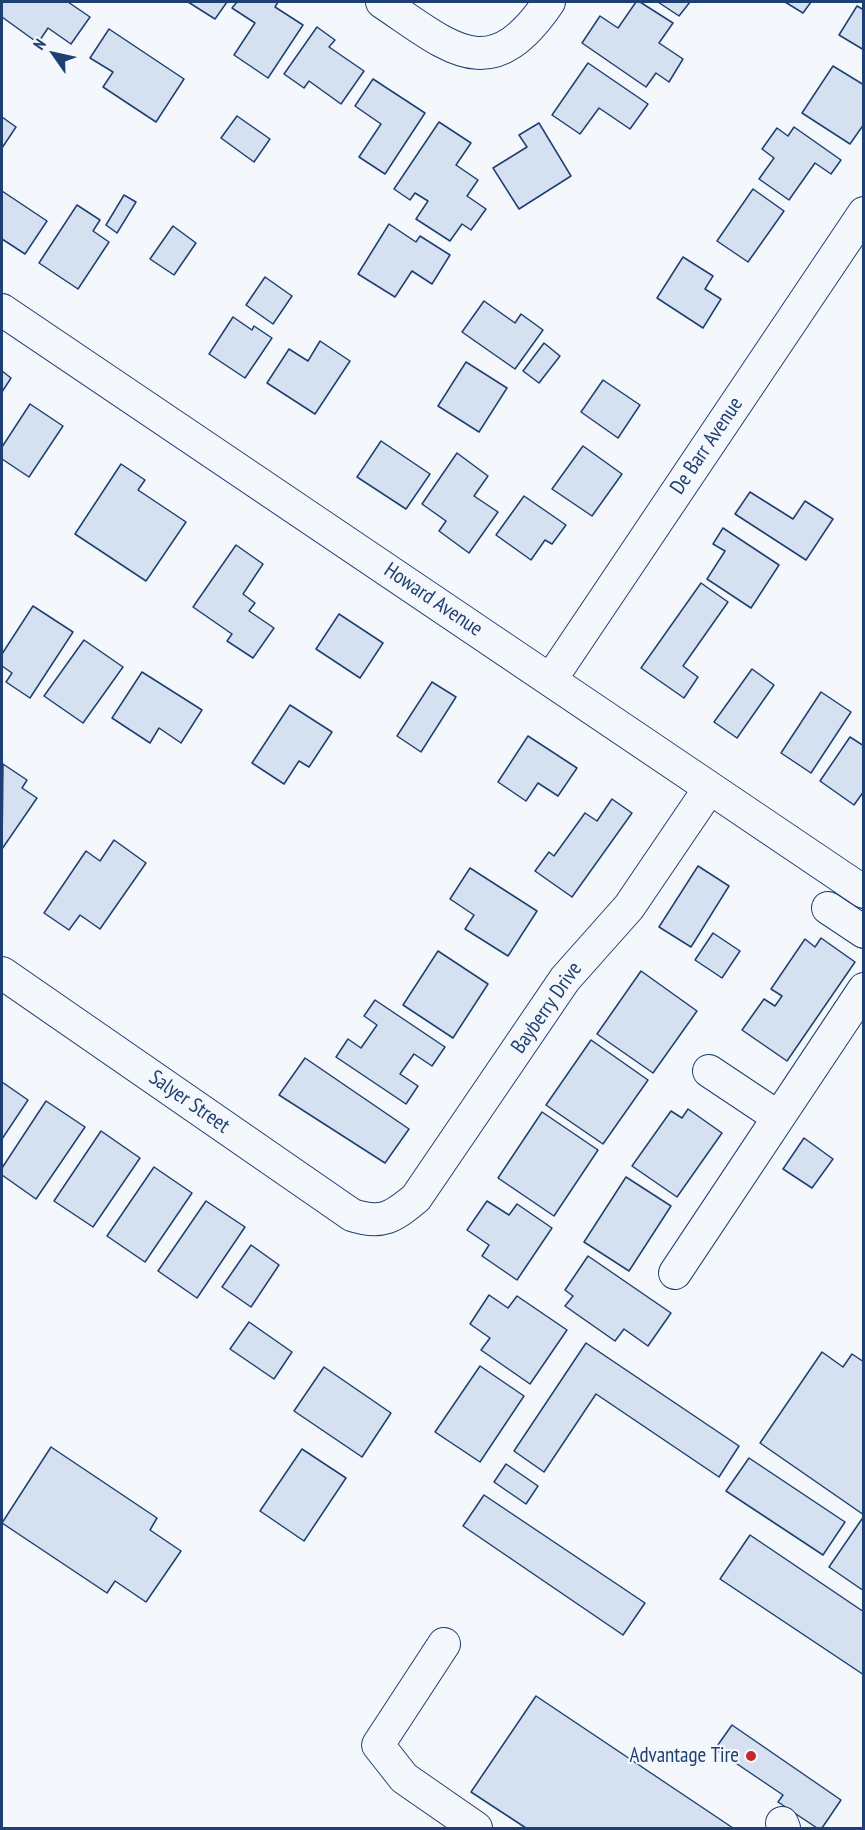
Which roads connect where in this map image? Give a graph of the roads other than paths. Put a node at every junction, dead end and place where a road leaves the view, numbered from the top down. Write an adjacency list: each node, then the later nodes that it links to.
1 (382, 2): 2 (street)
2 (549, 2)
3 (864, 213): 5 (street, De Barr Avenue)
4 (2, 310): 5 (street, Howard Avenue)
5 (550, 680): 6 (street, Howard Avenue)
6 (709, 789): 7 (street, Howard Avenue); 14 (street, Bayberry Drive)
7 (864, 892)
8 (828, 908): 9 (street)
9 (864, 932)
10 (2, 973): 14 (street, Salyer Street)
11 (864, 988): 13 (street)
12 (709, 1071): 13 (street)
13 (778, 1117): 15 (street)
14 (380, 1221)
15 (675, 1273)
16 (444, 1644): 17 (street)
17 (476, 1828)

